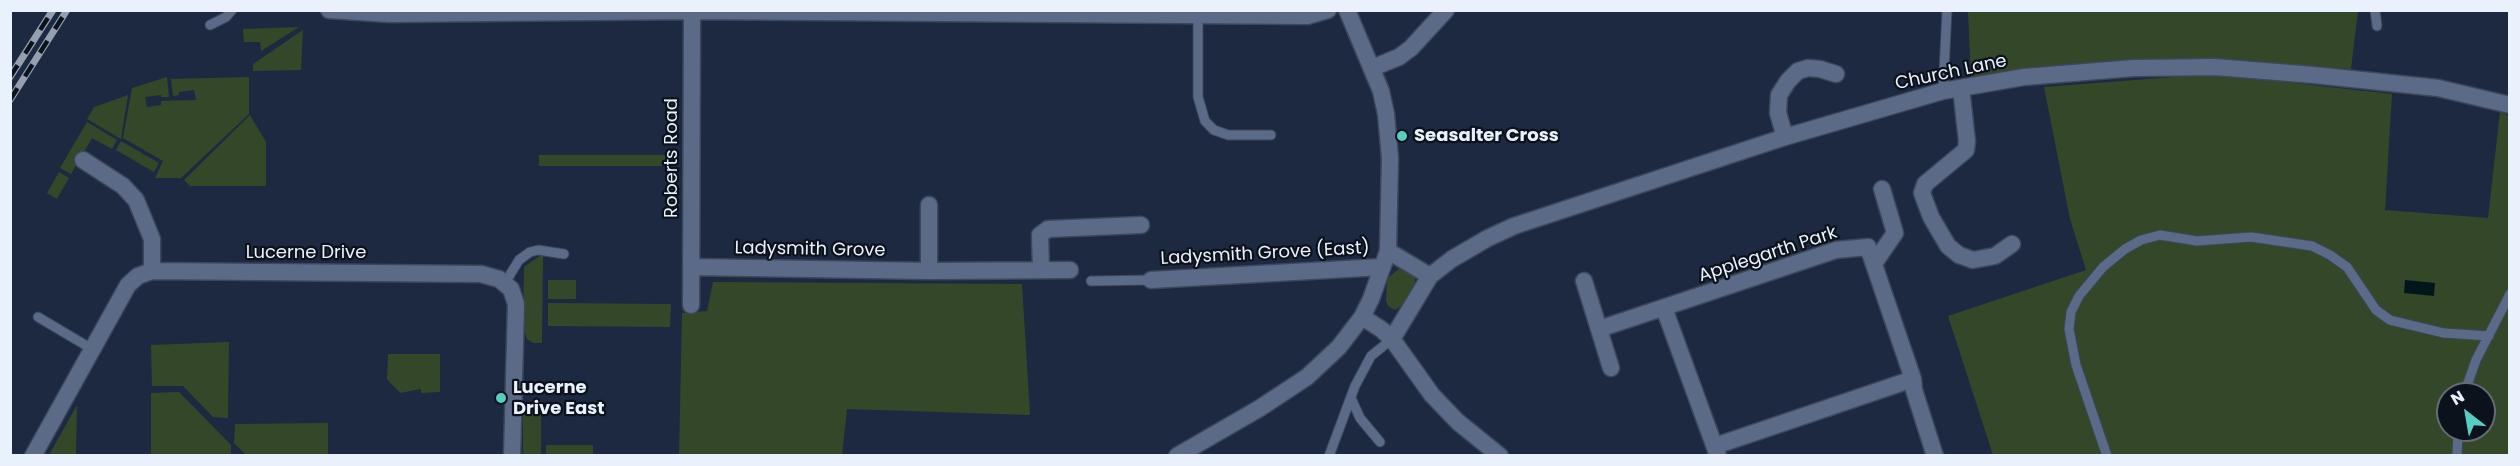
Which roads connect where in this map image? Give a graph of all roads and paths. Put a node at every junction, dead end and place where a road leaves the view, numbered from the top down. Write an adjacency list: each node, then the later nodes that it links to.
1 (232, 10): 10 (lane)
2 (329, 10): 3 (street)
3 (692, 10): 9 (street); 27 (street, Roberts Road)
4 (1328, 10): 9 (street)
5 (1347, 10): 12 (street)
6 (1446, 10): 12 (street)
7 (1947, 10): 15 (lane)
8 (2375, 10): 11 (lane)
9 (1198, 15): 17 (lane)
10 (210, 25)
11 (2377, 26)
12 (1372, 68): 24 (street)
13 (1836, 74): 18 (street)
14 (1961, 88): 15 (street, Church Lane); 16 (street, Church Lane); 23 (street)
15 (1943, 91): 18 (street, Church Lane)
16 (2510, 105)
17 (1271, 135)
18 (1785, 138): 33 (street, Church Lane)
19 (83, 160): 31 (street)
20 (1882, 189): 26 (street)
21 (929, 205): 32 (street)
22 (1141, 225): 29 (street)
23 (2012, 244)
24 (1388, 251): 28 (street); 33 (street)
25 (564, 254): 37 (lane)
26 (1875, 262): 40 (street, Applegarth Park); 49 (street)
27 (691, 267): 32 (street, Ladysmith Grove); 39 (street, Roberts Road)
28 (1382, 267): 34 (street, Ladysmith Grove (East)); 43 (street)
29 (1041, 270): 30 (street, Ladysmith Grove); 32 (street, Ladysmith Grove)
30 (1070, 270)
31 (153, 271): 37 (street, Lucerne Drive); 47 (street)
32 (929, 271)
33 (1430, 276): 46 (street)
34 (1151, 280): 35 (lane)
35 (1091, 281)
36 (1584, 281): 44 (street)
37 (505, 283): 55 (street)
38 (2510, 294): 41 (lane)
39 (691, 305)
40 (1664, 308): 44 (street, Applegarth Park); 53 (street)
41 (2505, 314): 45 (lane)
42 (38, 317): 47 (lane)
43 (1362, 317): 46 (street); 56 (street)
44 (1599, 329): 48 (street)
45 (2489, 336): 50 (lane); 60 (lane)
46 (1392, 339): 51 (lane); 58 (street)
47 (92, 349): 54 (street)
48 (1611, 368)
49 (1914, 380): 53 (street); 59 (street)
50 (2468, 382)
51 (1351, 398): 52 (lane); 57 (lane)
52 (1380, 442)
53 (1717, 451)
54 (33, 456)
55 (512, 456)
56 (1177, 456)
57 (1329, 456)
58 (1500, 456)
59 (1935, 456)
60 (2107, 456)

